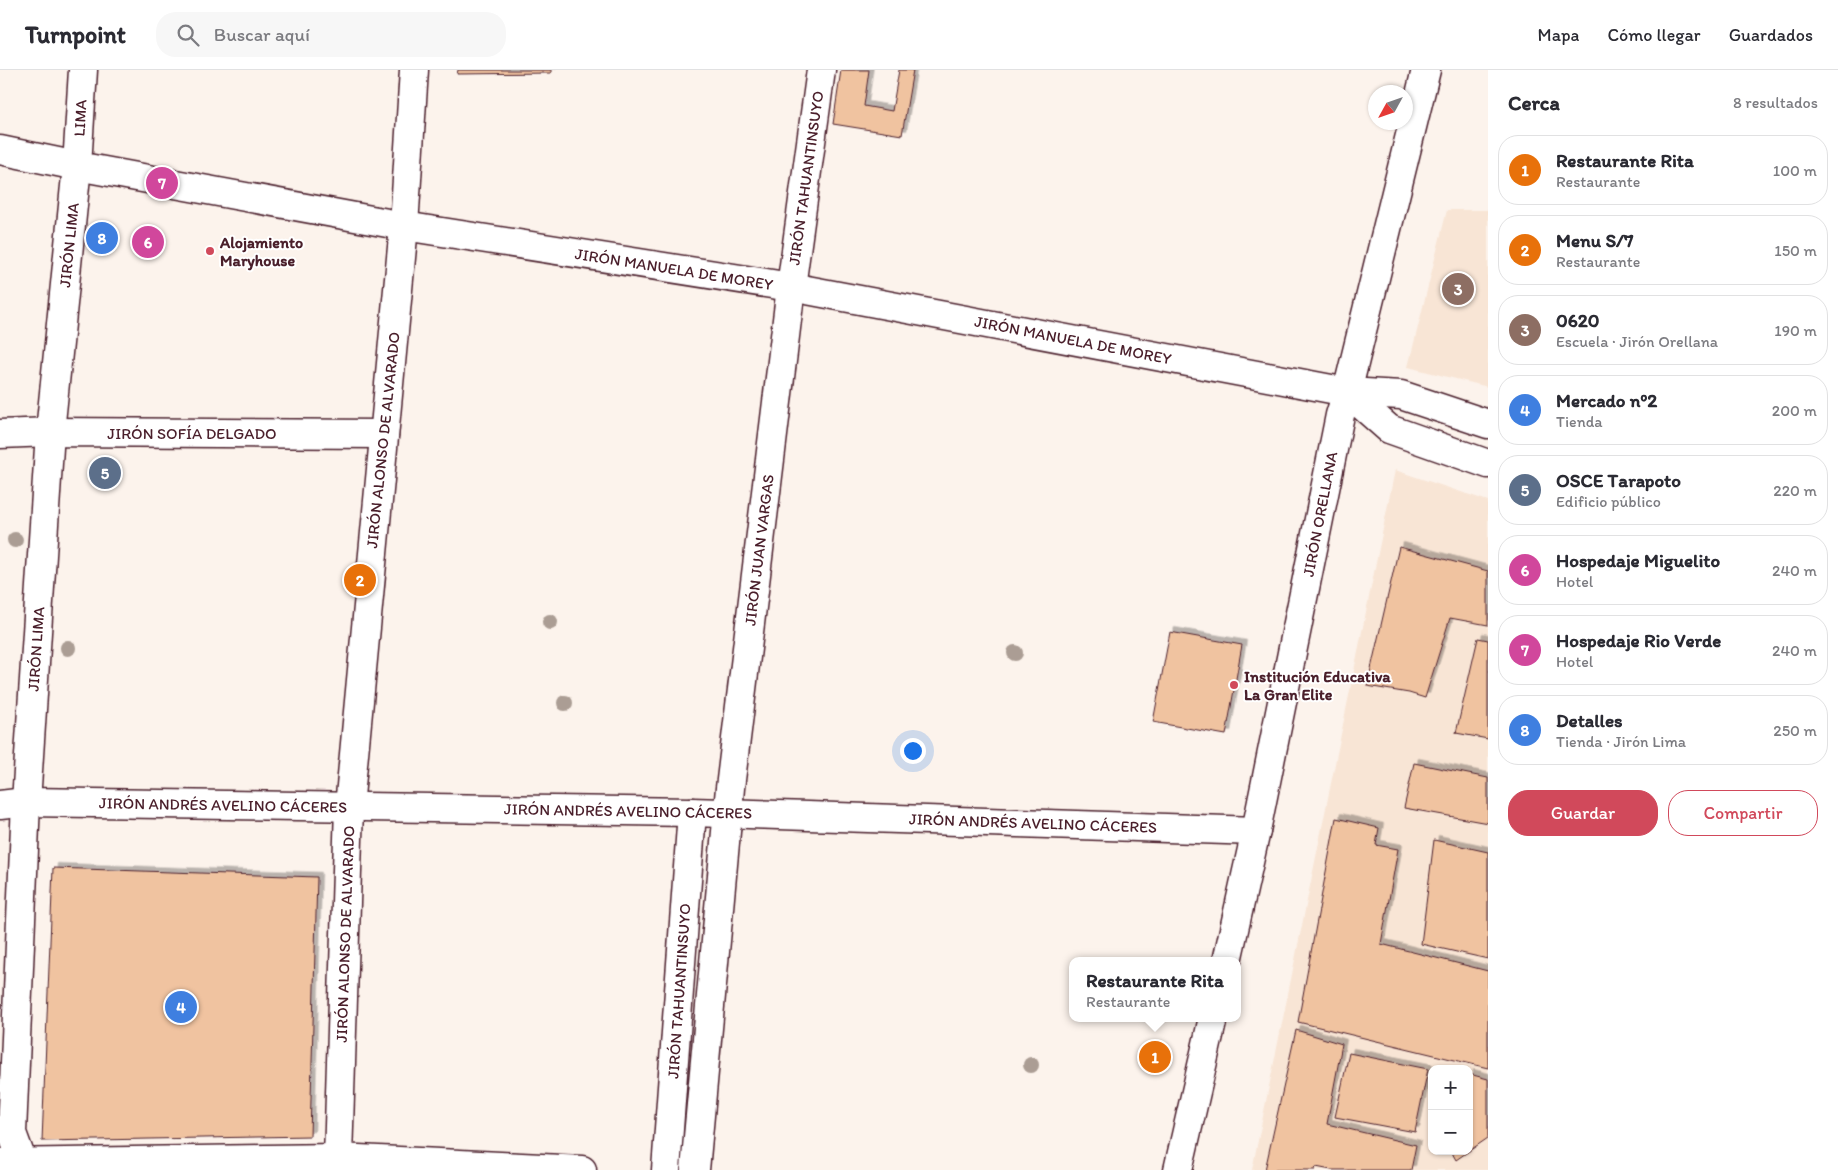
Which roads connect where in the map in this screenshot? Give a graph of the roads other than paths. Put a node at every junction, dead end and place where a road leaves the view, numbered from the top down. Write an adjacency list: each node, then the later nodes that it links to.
1 (83, 70): 6 (street, LIMA)
2 (414, 70): 7 (street, JIRÓN ALONSO DE ALVARADO)
3 (821, 70): 8 (street, JIRÓN TAHUANTINSUYO)
4 (1426, 70): 9 (street, JIRÓN ORELLANA)
5 (0, 150): 6 (street, JIRÓN MANUELA DE MOREY)
6 (77, 166): 7 (street, JIRÓN MANUELA DE MOREY); 11 (street, JIRÓN LIMA)
7 (404, 226): 8 (street, JIRÓN MANUELA DE MOREY); 13 (street, JIRÓN ALONSO DE ALVARADO)
8 (791, 287): 9 (street, JIRÓN MANUELA DE MOREY); 18 (street, JIRÓN JUAN VARGAS)
9 (1347, 392): 10 (street, JIRÓN MANUELA DE MOREY); 14 (street); 19 (street, JIRÓN ORELLANA)
10 (1488, 424)
11 (50, 432): 12 (street, JIRÓN SOFÍA DELGADO); 13 (street, JIRÓN SOFÍA DELGADO); 15 (street, JIRÓN LIMA)
12 (0, 434)
13 (384, 434): 16 (street, JIRÓN ALONSO DE ALVARADO)
14 (1488, 464)
15 (13, 804): 16 (street, JIRÓN ANDRÉS AVELINO CÁCERES); 22 (street, JIRÓN LIMA)
16 (348, 806): 17 (street, JIRÓN ANDRÉS AVELINO CÁCERES); 23 (street, JIRÓN ALONSO DE ALVARADO)
17 (692, 812): 18 (street, JIRÓN ANDRÉS AVELINO CÁCERES); 25 (street, JIRÓN TAHUANTINSUYO)
18 (728, 813): 19 (street, JIRÓN ANDRÉS AVELINO CÁCERES); 26 (street, JIRÓN TAHUANTINSUYO)
19 (1256, 831): 20 (street, JIRÓN ORELLANA)
20 (1227, 957)
21 (1212, 1022): 27 (street)
22 (12, 1156): 23 (street)
23 (337, 1164): 24 (street)
24 (582, 1170)
25 (666, 1170)
26 (695, 1170)
27 (1178, 1170)

